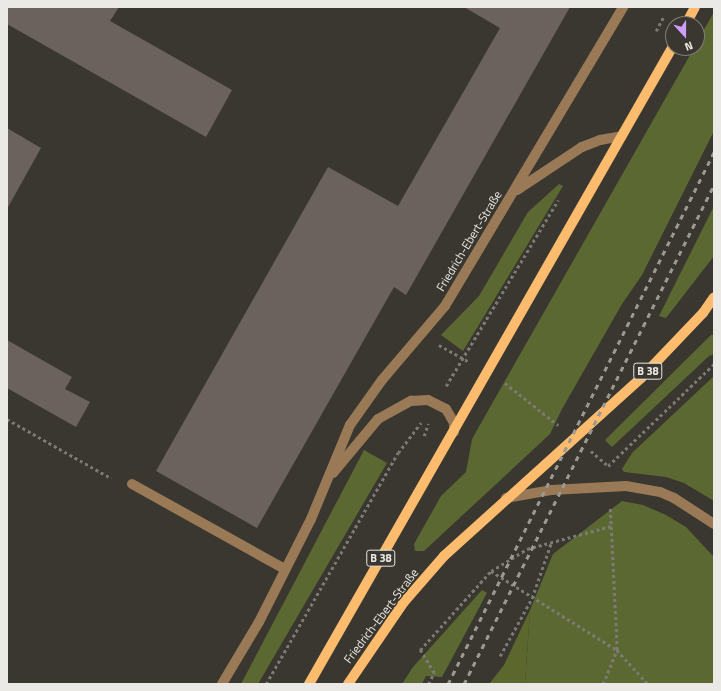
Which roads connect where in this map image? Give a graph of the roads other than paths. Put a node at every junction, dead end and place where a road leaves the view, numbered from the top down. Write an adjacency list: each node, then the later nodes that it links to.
1 (623, 7): 6 (street, Friedrich-Ebert-Straße)
2 (695, 7): 3 (main road)
3 (690, 16)
4 (667, 56): 5 (main road, Friedrich-Ebert-Straße / B 38)
5 (622, 136): 6 (street); 8 (main road, Friedrich-Ebert-Straße / B 38)
6 (512, 194): 9 (street, Friedrich-Ebert-Straße)
7 (714, 297): 11 (main road, Friedrich-Ebert-Straße / B 38)
8 (454, 432): 9 (street, Friedrich-Ebert-Straße); 15 (main road, Friedrich-Ebert-Straße / B 38)
9 (328, 480): 13 (street, Friedrich-Ebert-Straße)
10 (132, 484): 13 (street)
11 (506, 498): 12 (street); 16 (main road, Friedrich-Ebert-Straße / B 38)
12 (714, 524)
13 (285, 569): 14 (street, Friedrich-Ebert-Straße)
14 (222, 684)
15 (309, 684)
16 (348, 684)

